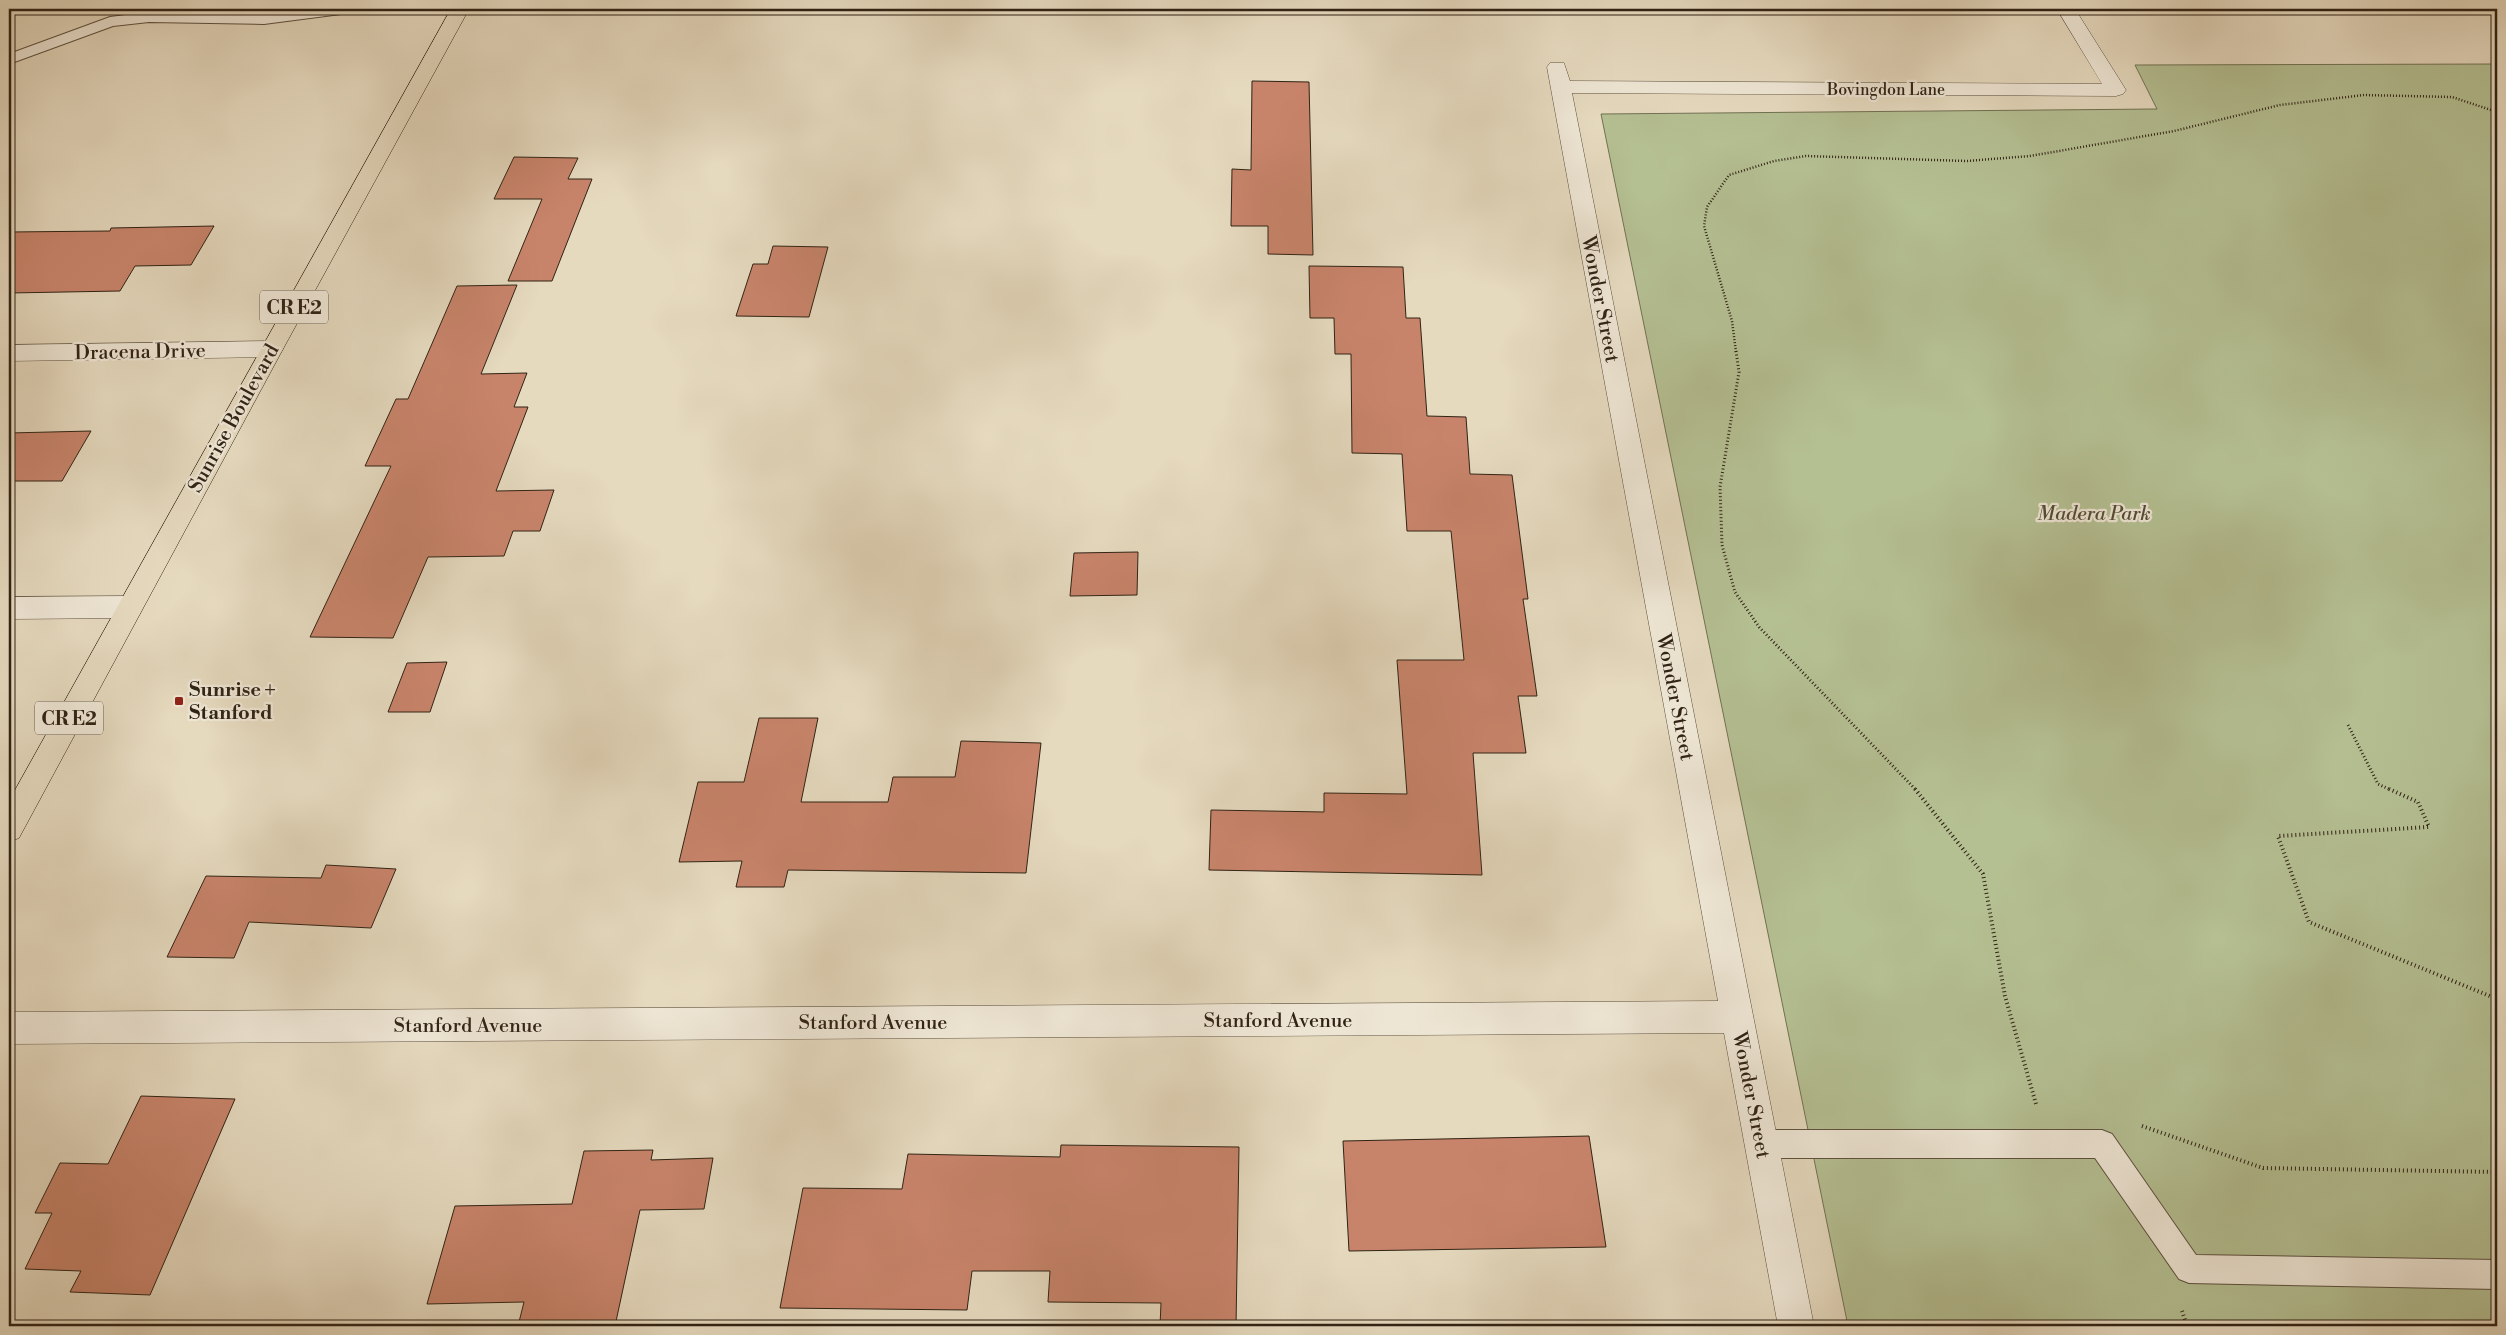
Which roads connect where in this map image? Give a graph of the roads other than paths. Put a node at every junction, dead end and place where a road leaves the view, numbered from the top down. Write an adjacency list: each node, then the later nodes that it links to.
1 (341, 9): 4 (lane)
2 (460, 9): 6 (main road, Sunrise Boulevard / CR E2)
3 (2066, 9): 5 (street, Bovingdon Lane)
4 (9, 58)
5 (1559, 77): 11 (street, Wonder Street)
6 (271, 349): 7 (street, Dracena Drive); 8 (main road, Sunrise Boulevard / CR E2)
7 (9, 353)
8 (130, 607): 9 (street); 10 (main road, Sunrise Boulevard / CR E2)
9 (9, 608)
10 (9, 829)
11 (1737, 1017): 12 (street, Stanford Avenue); 13 (street, Wonder Street)
12 (9, 1028)
13 (1761, 1144): 14 (lane); 15 (street, Wonder Street)
14 (2497, 1275)
15 (1796, 1326)

